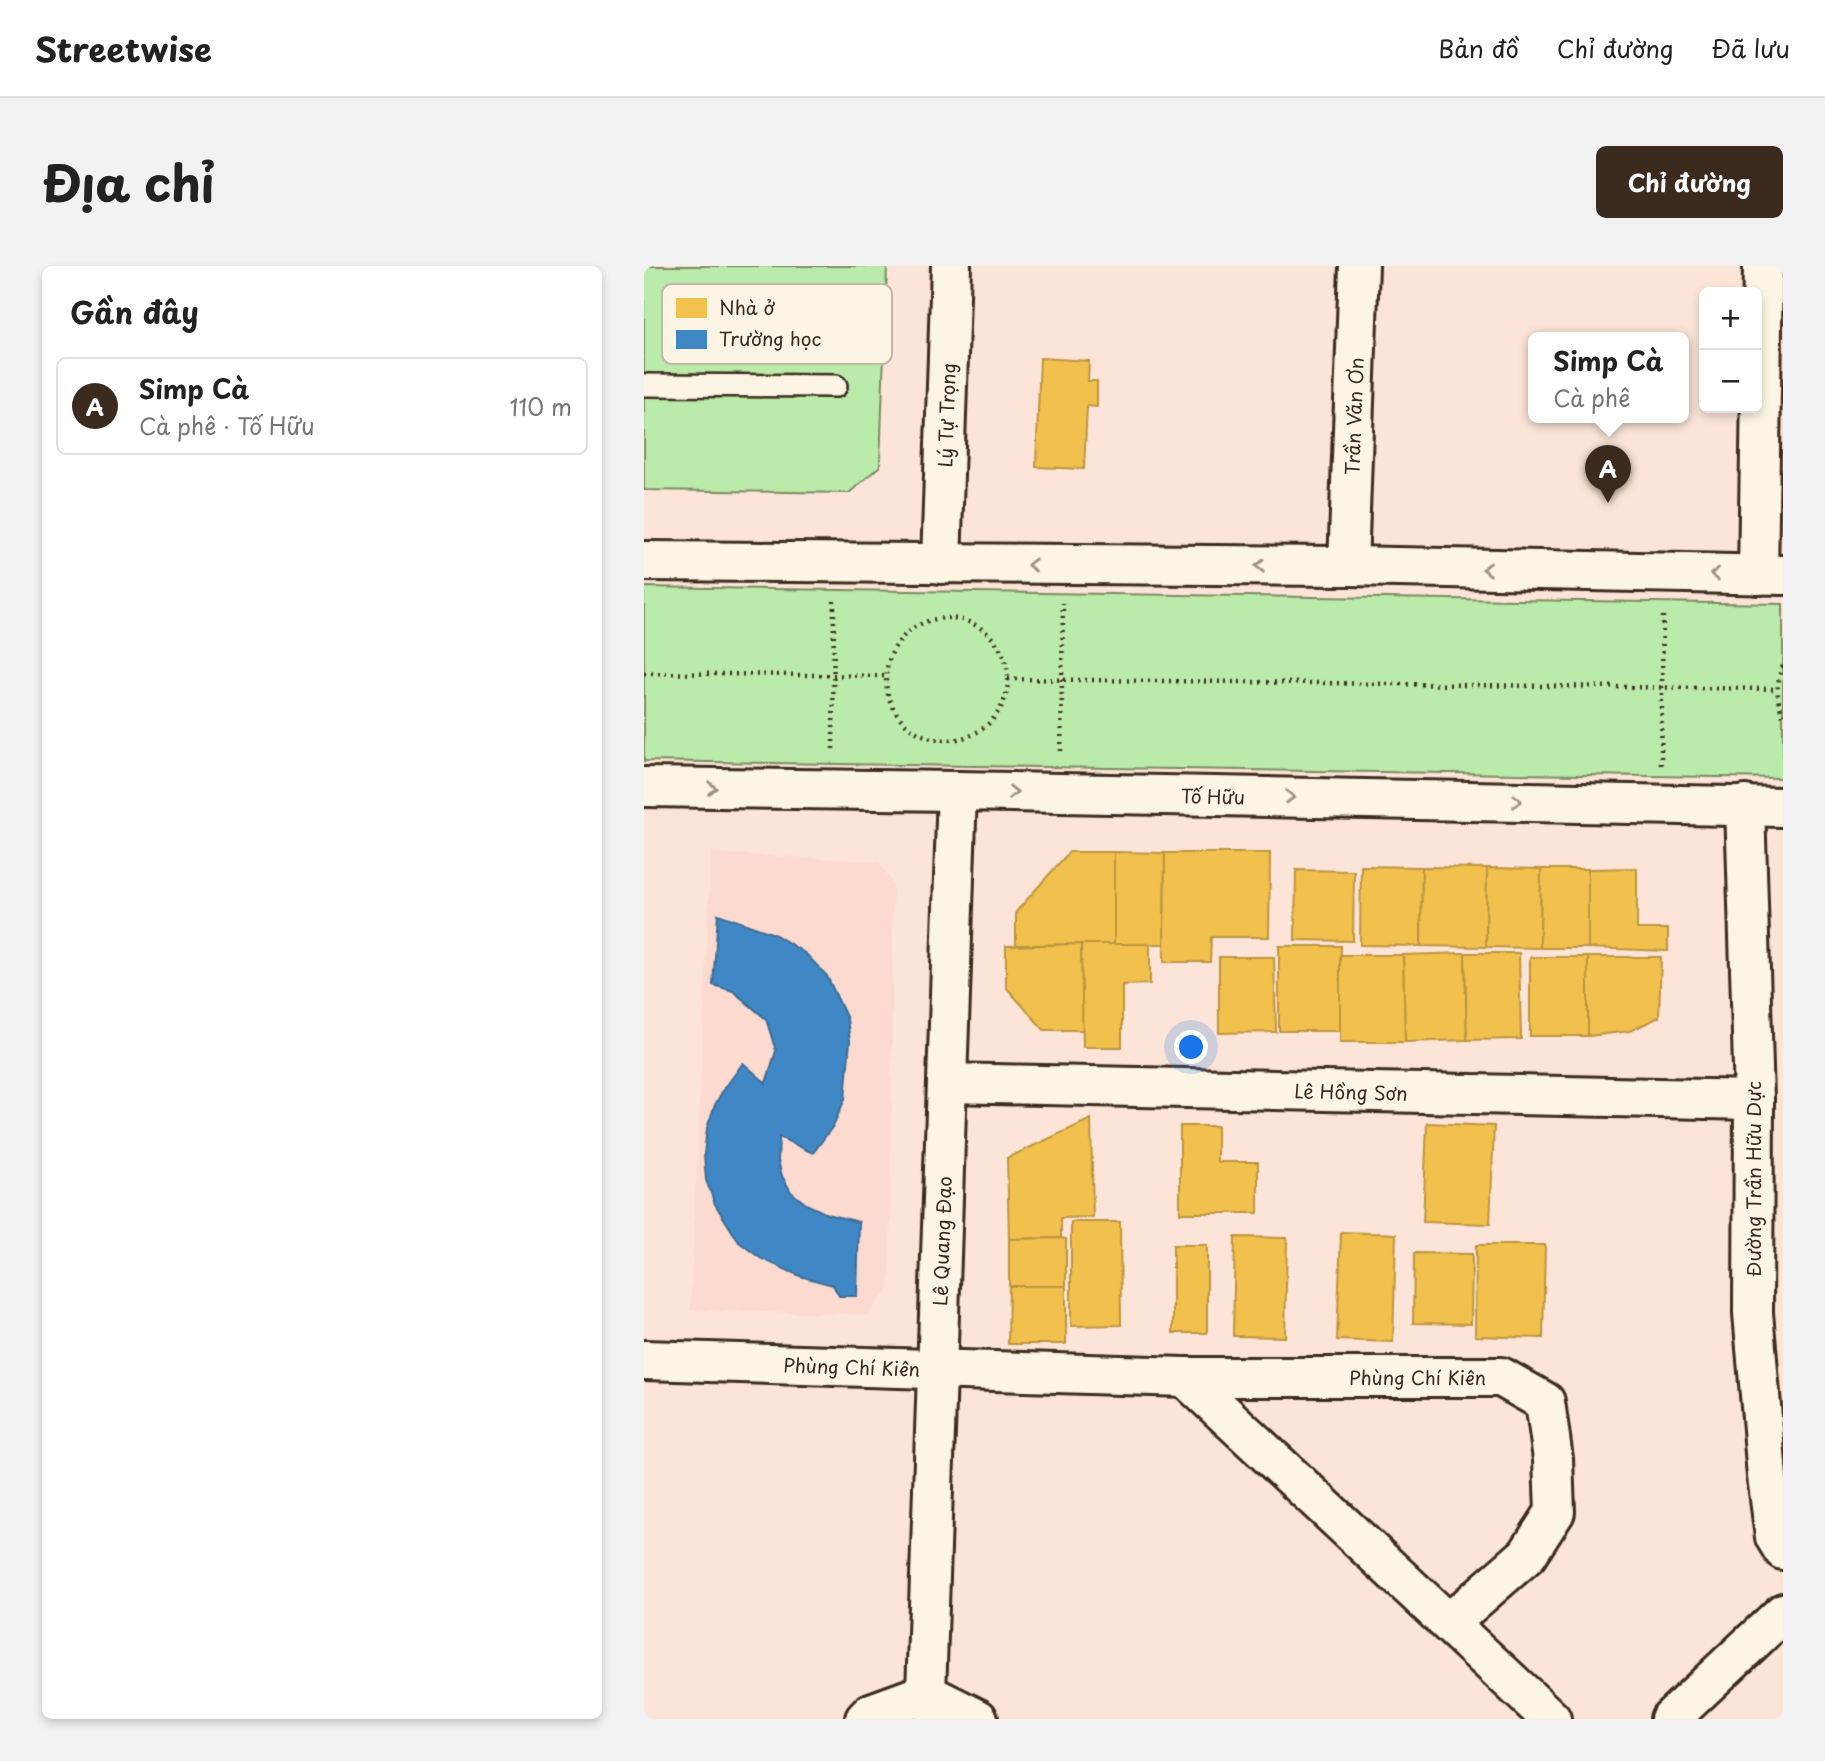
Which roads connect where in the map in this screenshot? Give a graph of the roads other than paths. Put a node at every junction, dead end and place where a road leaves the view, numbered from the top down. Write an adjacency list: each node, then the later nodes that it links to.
1 (951, 266): 7 (street, Lý Tự Trọng)
2 (1359, 266): 8 (street, Trần Văn Ơn)
3 (1763, 266): 9 (street)
4 (644, 385): 5 (lane)
5 (836, 386)
6 (644, 561): 7 (street)
7 (940, 564): 8 (street, one-way to 7)
8 (1348, 566): 9 (street, one-way to 8)
9 (1770, 575)
10 (644, 787): 11 (street, Tố Hữu, one-way to 11)
11 (957, 791): 12 (street, Tố Hữu, one-way to 12); 14 (street, Lê Quang Đạo)
12 (1745, 805): 13 (street, Tố Hữu); 15 (street, Đường Trần Hữu Dực)
13 (1783, 807)
14 (947, 1083): 15 (street, Lê Hồng Sơn); 17 (street, Lê Quang Đạo)
15 (1754, 1100): 19 (street, Đường Trần Hữu Dực)
16 (644, 1360): 17 (street, Phùng Chí Kiên)
17 (936, 1369): 18 (street, Phùng Chí Kiên); 22 (street, Lê Quang Đạo)
18 (1185, 1377): 21 (street); 21 (street, Phùng Chí Kiên)
19 (1783, 1550)
20 (1783, 1613): 26 (street)
21 (1449, 1623): 25 (street)
22 (931, 1706): 23 (street); 24 (street)
23 (866, 1719)
24 (978, 1719)
25 (1551, 1719)
26 (1670, 1719)

